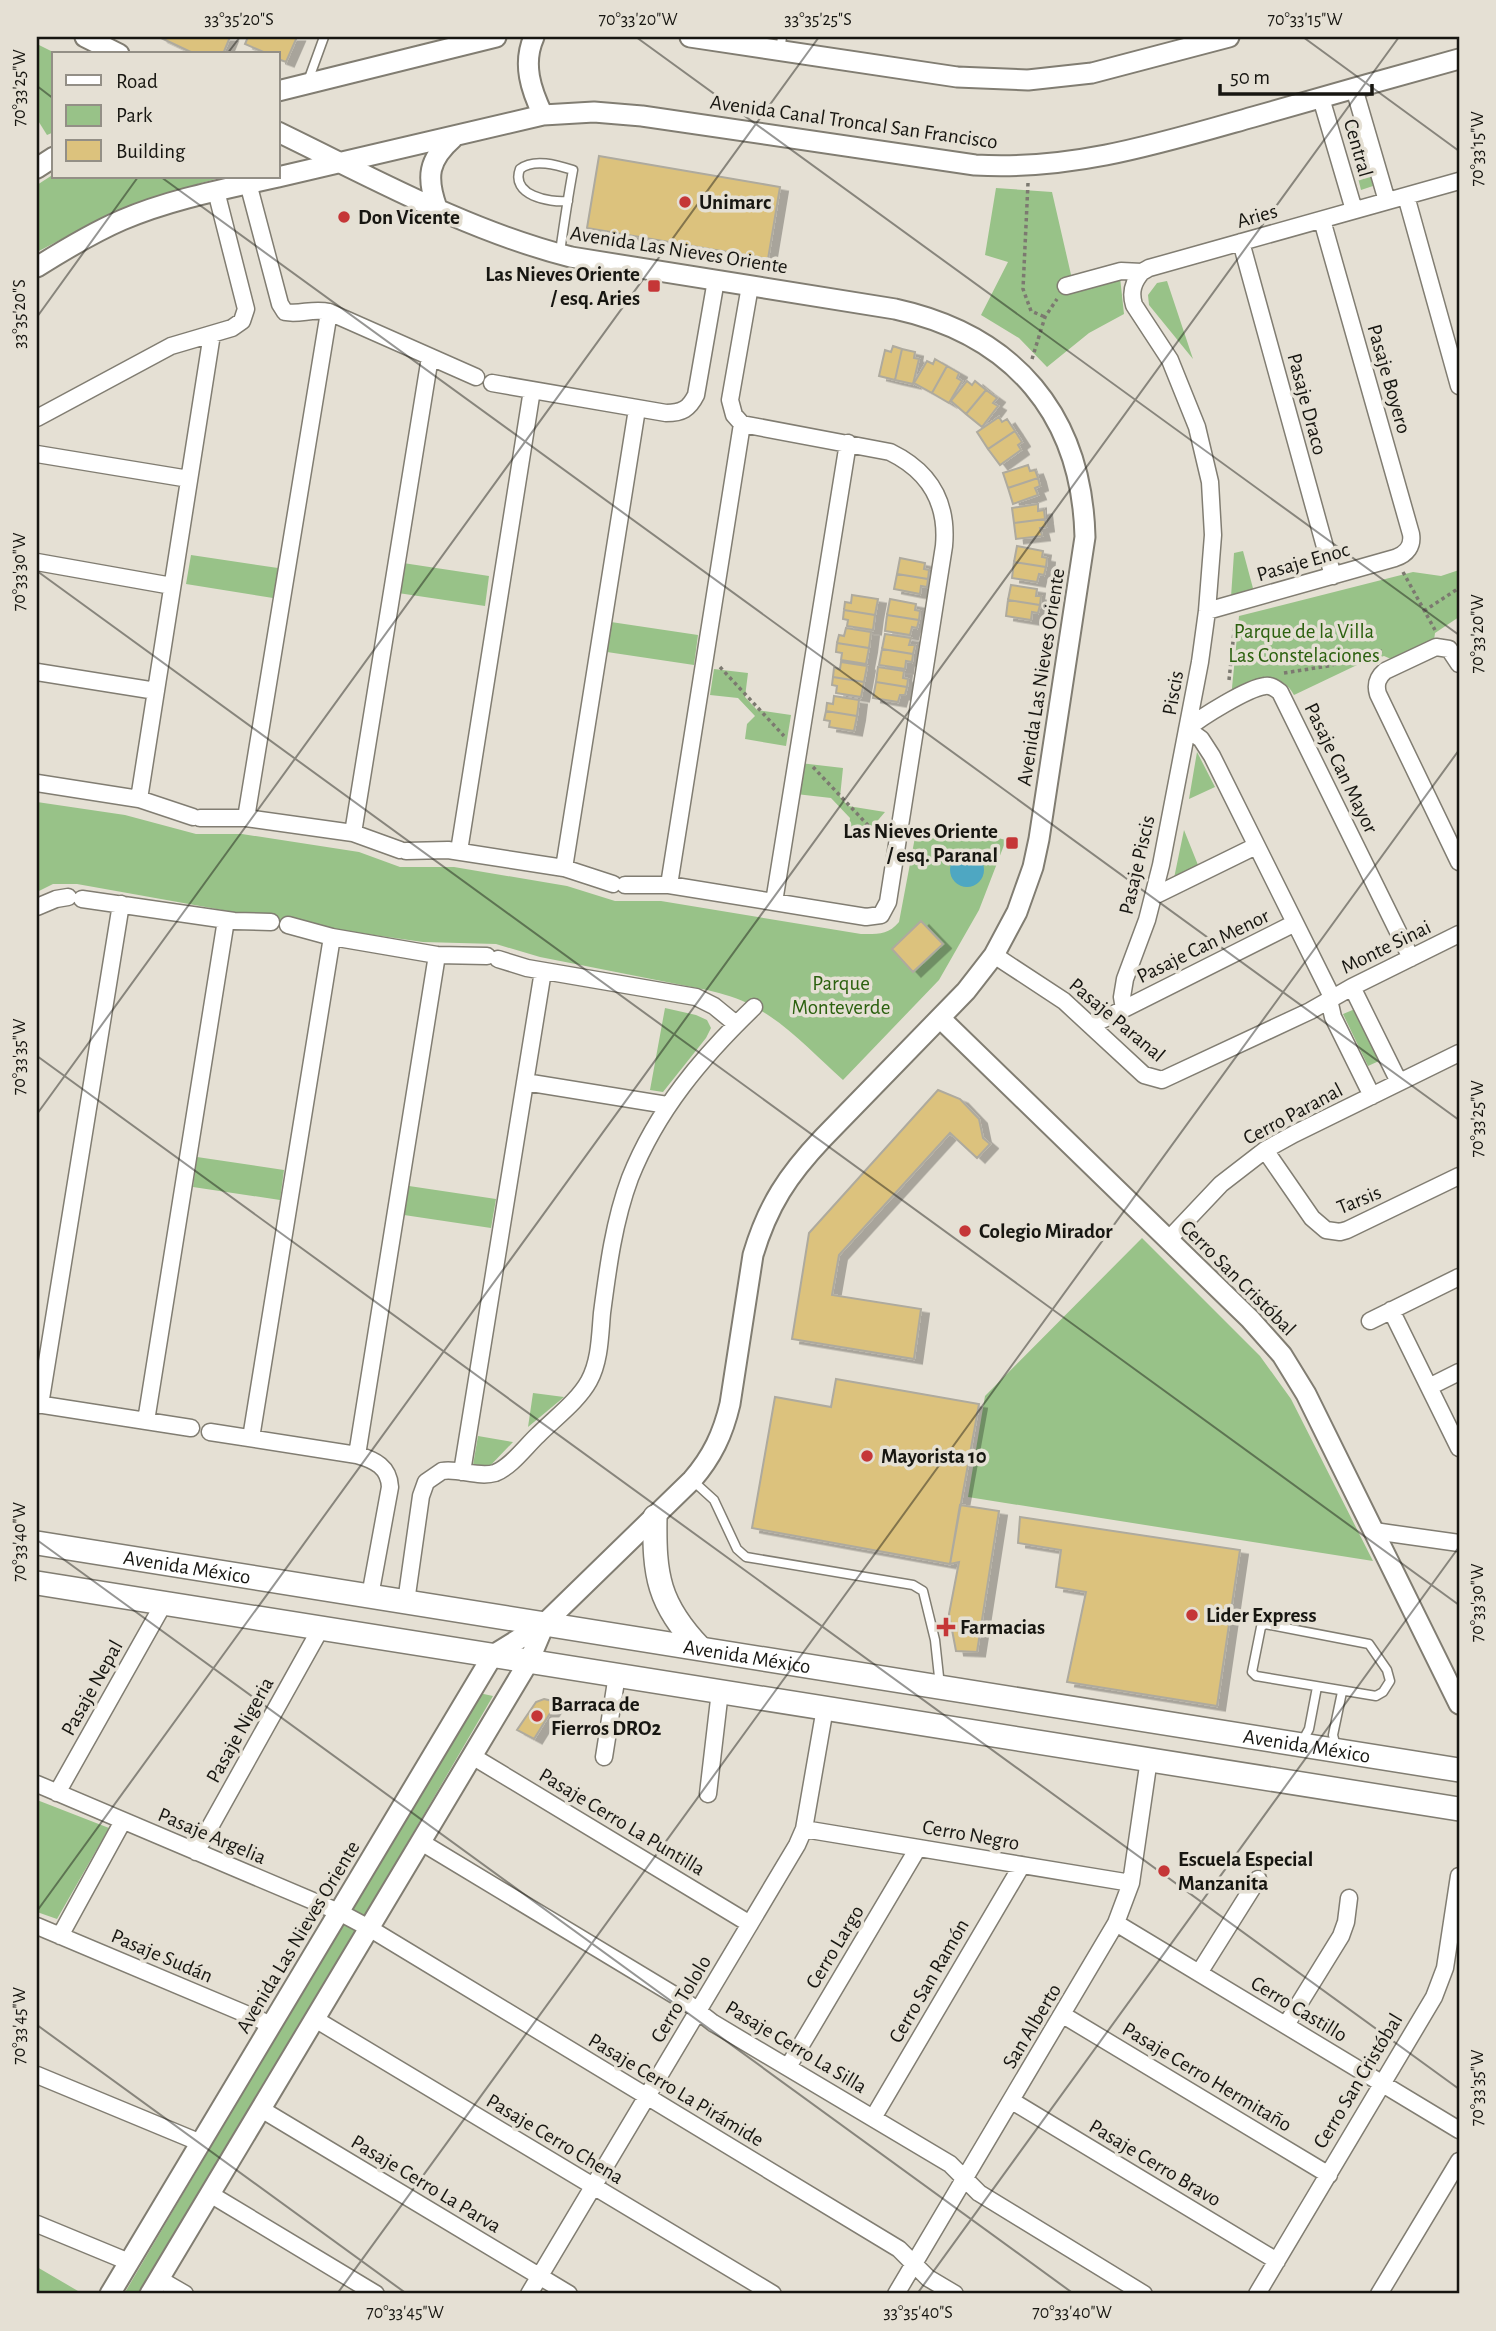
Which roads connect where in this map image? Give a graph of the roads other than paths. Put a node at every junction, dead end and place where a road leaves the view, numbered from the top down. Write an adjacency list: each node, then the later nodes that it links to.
1 (85, 37): 9 (street)
2 (324, 37): 11 (lane)
3 (496, 37): 11 (street)
4 (534, 37): 15 (street)
5 (690, 37): 7 (street)
6 (1229, 37): 8 (street)
7 (728, 40): 8 (street)
8 (781, 44)
9 (115, 52)
10 (1459, 59): 12 (street, Avenida Canal Troncal San Francisco)
11 (307, 84): 13 (street)
12 (1354, 88): 14 (street, Avenida Canal Troncal San Francisco); 28 (street, Central)
13 (280, 90)
14 (1321, 98): 15 (street, Avenida Canal Troncal San Francisco); 30 (street, Central)
15 (543, 116): 17 (street, Avenida Canal Troncal San Francisco)
16 (280, 133): 19 (street, Avenida Las Nieves Oriente)
17 (453, 138): 19 (street, Avenida Canal Troncal San Francisco); 29 (street)
18 (52, 158): 20 (street)
19 (341, 162): 21 (street, Avenida Canal Troncal San Francisco); 29 (street, Avenida Las Nieves Oriente)
20 (37, 168)
21 (280, 177)
22 (273, 178): 24 (street, Avenida Canal Troncal San Francisco)
23 (1459, 181): 26 (street, Aries)
24 (248, 183): 25 (street, Avenida Canal Troncal San Francisco); 39 (street)
25 (216, 191): 34 (street, Avenida Canal Troncal San Francisco); 40 (street)
26 (1406, 196): 28 (street, Aries); 44 (street)
27 (568, 201): 27 (lane); 33 (lane)
28 (1387, 201): 30 (street, Aries)
29 (437, 208): 33 (street, Avenida Las Nieves Oriente)
30 (1354, 210): 31 (street, Aries)
31 (1322, 220): 32 (street, Aries); 52 (street, Pasaje Boyero)
32 (1241, 242): 35 (street, Aries); 54 (street, Pasaje Draco)
33 (559, 254): 36 (street, Avenida Las Nieves Oriente)
34 (37, 267)
35 (1142, 272): 38 (street, Aries); 56 (street, Piscis)
36 (716, 280): 37 (street, Avenida Las Nieves Oriente); 46 (street)
37 (750, 286): 48 (street); 80 (street, Avenida Las Nieves Oriente)
38 (1066, 286)
39 (329, 312): 41 (street); 63 (street)
40 (212, 334): 47 (street); 51 (street)
41 (430, 357): 42 (street); 64 (street)
42 (476, 377)
43 (492, 383): 45 (street)
44 (1459, 386)
45 (532, 390): 46 (street); 66 (street)
46 (638, 409): 68 (street)
47 (37, 418)
48 (743, 425): 49 (street); 69 (street)
49 (848, 443): 71 (street); 71 (street)
50 (37, 454): 51 (street)
51 (189, 479): 55 (street)
52 (1402, 554): 54 (street, Pasaje Enoc)
53 (37, 562): 55 (street)
54 (1333, 576): 56 (street, Pasaje Enoc)
55 (172, 586): 59 (street)
56 (1207, 611): 60 (street, Piscis)
57 (1459, 664): 67 (street)
58 (37, 672): 59 (street)
59 (156, 691): 62 (street)
60 (1187, 729): 65 (street, Piscis); 70 (street, Pasaje Piscis); 82 (street, Pasaje Can Mayor)
61 (37, 783): 62 (street)
62 (138, 800): 63 (street)
63 (246, 818): 64 (street)
64 (353, 832): 66 (street)
65 (1256, 846): 70 (street); 76 (street, Piscis)
66 (459, 852): 68 (street)
67 (1459, 862)
68 (564, 867): 69 (street)
69 (669, 885): 71 (street)
70 (1154, 896): 87 (street, Pasaje Piscis)
71 (774, 902)
72 (121, 904): 73 (street); 74 (street); 104 (street)
73 (37, 907)
74 (226, 920): 75 (street); 105 (street)
75 (271, 922)
76 (1295, 923): 85 (street, Piscis); 87 (street, Pasaje Can Menor)
77 (288, 925): 79 (street)
78 (1459, 934): 82 (street, Monte Sinai)
79 (332, 937): 81 (street); 108 (street)
80 (994, 955): 88 (street, Avenida Las Nieves Oriente); 90 (street, Pasaje Paranal)
81 (437, 956): 83 (street); 110 (street)
82 (1411, 958): 84 (street, Monte Sinai)
83 (542, 971): 89 (street); 92 (street)
84 (1352, 987): 85 (street, Monte Sinai); 93 (street)
85 (1332, 997): 90 (street, Pasaje Paranal); 94 (street, Piscis)
86 (754, 1007): 89 (street)
87 (1124, 1009): 90 (street, Pasaje Can Menor)
88 (941, 1019): 98 (street, Cerro San Cristóbal); 112 (street, Avenida Las Nieves Oriente)
89 (736, 1024): 95 (street)
90 (1092, 1025)
91 (1459, 1053): 93 (street, Cerro Paranal)
92 (524, 1082): 95 (street); 111 (street)
93 (1399, 1082): 94 (street, Cerro Paranal)
94 (1372, 1096): 96 (street, Cerro Paranal)
95 (667, 1105): 111 (street)
96 (1265, 1150): 97 (street, Tarsis); 98 (street, Cerro Paranal)
97 (1459, 1176)
98 (1168, 1240): 114 (street, Cerro San Cristóbal)
99 (1459, 1277): 100 (street)
100 (1391, 1310): 101 (street); 103 (street)
101 (1370, 1321)
102 (1459, 1372): 103 (street)
103 (1429, 1387): 109 (street)
104 (38, 1404): 105 (street)
105 (146, 1421): 106 (street)
106 (191, 1428)
107 (210, 1432): 108 (street)
108 (251, 1438): 110 (street)
109 (1459, 1448)
110 (358, 1455): 118 (street)
111 (462, 1472): 119 (street)
112 (692, 1480): 113 (street, Avenida Las Nieves Oriente); 127 (lane)
113 (655, 1517): 121 (street, Avenida Las Nieves Oriente); 123 (main road)
114 (1374, 1531): 116 (street); 131 (street, Cerro San Cristóbal)
115 (37, 1543): 118 (main road, Avenida México)
116 (1459, 1543)
117 (37, 1583): 120 (main road, Avenida México)
118 (370, 1596): 119 (main road, Avenida México)
119 (406, 1601): 121 (main road, Avenida México)
120 (164, 1603): 122 (main road, Avenida México); 142 (street, Pasaje Nepal)
121 (545, 1623): 123 (main road, Avenida México); 124 (street, Avenida Las Nieves Oriente); 125 (street, Avenida Las Nieves Oriente)
122 (321, 1628): 124 (main road, Avenida México); 149 (street, Pasaje Nigeria)
123 (700, 1648): 127 (main road, Avenida México)
124 (493, 1655): 125 (main road, Avenida México); 155 (street, Avenida Las Nieves Oriente)
125 (529, 1661): 126 (main road, Avenida México); 135 (street, Avenida Las Nieves Oriente)
126 (617, 1675): 129 (main road, Avenida México); 137 (street)
127 (940, 1686): 133 (main road, Avenida México)
128 (1317, 1686): 130 (lane); 130 (lane); 133 (lane)
129 (720, 1691): 132 (main road, Avenida México); 143 (street)
130 (1342, 1692): 134 (lane)
131 (1459, 1704)
132 (825, 1708): 138 (main road, Avenida México); 146 (street, Cerro Tololo)
133 (1301, 1743): 134 (main road, Avenida México)
134 (1336, 1749): 136 (main road, Avenida México)
135 (472, 1756): 147 (street, Avenida Las Nieves Oriente); 157 (street, Pasaje Cerro La Puntilla)
136 (1373, 1756): 139 (main road, Avenida México); 141 (main road)
137 (604, 1757)
138 (1149, 1759): 141 (main road, Avenida México); 153 (street, San Alberto)
139 (1459, 1770)
140 (37, 1784): 142 (street, Pasaje Argelia)
141 (1344, 1790): 144 (main road, Avenida México)
142 (58, 1793): 145 (street, Pasaje Argelia)
143 (708, 1794)
144 (1459, 1809)
145 (123, 1821): 149 (street, Pasaje Argelia); 160 (street)
146 (804, 1829): 148 (street, Cerro Negro); 157 (street, Cerro Tololo)
147 (421, 1842): 159 (street, Avenida Las Nieves Oriente); 162 (street, Pasaje Cerro La Silla)
148 (918, 1848): 150 (street, Cerro Negro); 167 (street, Cerro Largo)
149 (196, 1852): 155 (street, Pasaje Argelia)
150 (1022, 1865): 153 (street, Cerro Negro); 173 (street, Cerro San Ramón)
151 (1459, 1876): 169 (street, Cerro San Cristóbal)
152 (1258, 1879): 161 (street)
153 (1131, 1883): 156 (street, San Alberto)
154 (1349, 1898): 166 (street)
155 (339, 1912): 159 (street, Pasaje Argelia); 165 (street, Avenida Las Nieves Oriente)
156 (1116, 1923): 161 (street, Cerro Castillo); 163 (street, San Alberto)
157 (750, 1924): 162 (street, Cerro Tololo)
158 (37, 1926): 160 (street, Pasaje Sudán)
159 (369, 1928): 164 (street, Avenida Las Nieves Oriente); 170 (street, Pasaje Cerro La Pirámide)
160 (60, 1936): 165 (street, Pasaje Sudán)
161 (1199, 1973): 166 (street, Cerro Castillo)
162 (698, 2011): 167 (street, Pasaje Cerro La Silla); 170 (street, Cerro Tololo)
163 (1063, 2015): 171 (street, San Alberto); 177 (street, Pasaje Cerro Hermitaño)
164 (315, 2019): 172 (street, Avenida Las Nieves Oriente); 179 (street, Pasaje Cerro Chena)
165 (272, 2025): 175 (street, Avenida Las Nieves Oriente)
166 (1286, 2025): 169 (street, Cerro Castillo)
167 (788, 2067): 173 (street, Pasaje Cerro La Silla)
168 (37, 2075): 175 (street)
169 (1383, 2084): 174 (street, Cerro Castillo); 177 (street, Cerro San Cristóbal)
170 (647, 2097): 179 (street, Cerro Tololo); 184 (street, Pasaje Cerro La Pirámide)
171 (1012, 2101): 178 (street, San Alberto); 182 (street, Pasaje Cerro Bravo)
172 (261, 2109): 180 (street, Avenida Las Nieves Oriente); 185 (street, Pasaje Cerro La Parva)
173 (873, 2118): 178 (street, Pasaje Cerro La Silla)
174 (1459, 2130)
175 (201, 2143): 183 (street, Avenida Las Nieves Oriente)
176 (1459, 2161): 197 (street)
177 (1329, 2175): 182 (street, Cerro San Cristóbal)
178 (965, 2179): 184 (street, San Alberto); 195 (street, Pasaje Cerro La Silla)
179 (593, 2186): 185 (street, Cerro Tololo); 192 (street, Pasaje Cerro Chena)
180 (210, 2194): 186 (street, Avenida Las Nieves Oriente); 189 (street)
181 (37, 2224): 183 (street)
182 (1277, 2261): 196 (street, Cerro San Cristóbal)
183 (129, 2262): 187 (street, Avenida Las Nieves Oriente)
184 (914, 2264): 193 (street, San Alberto); 194 (street, Pasaje Cerro La Pirámide)
185 (539, 2277): 190 (street, Cerro Tololo); 191 (street, Pasaje Cerro La Parva)
186 (155, 2287): 188 (street)
187 (110, 2294)
188 (185, 2294)
189 (376, 2294)
190 (529, 2294)
191 (569, 2294)
192 (773, 2294)
193 (896, 2294)
194 (955, 2294)
195 (1144, 2294)
196 (1257, 2294)
197 (1379, 2294)

